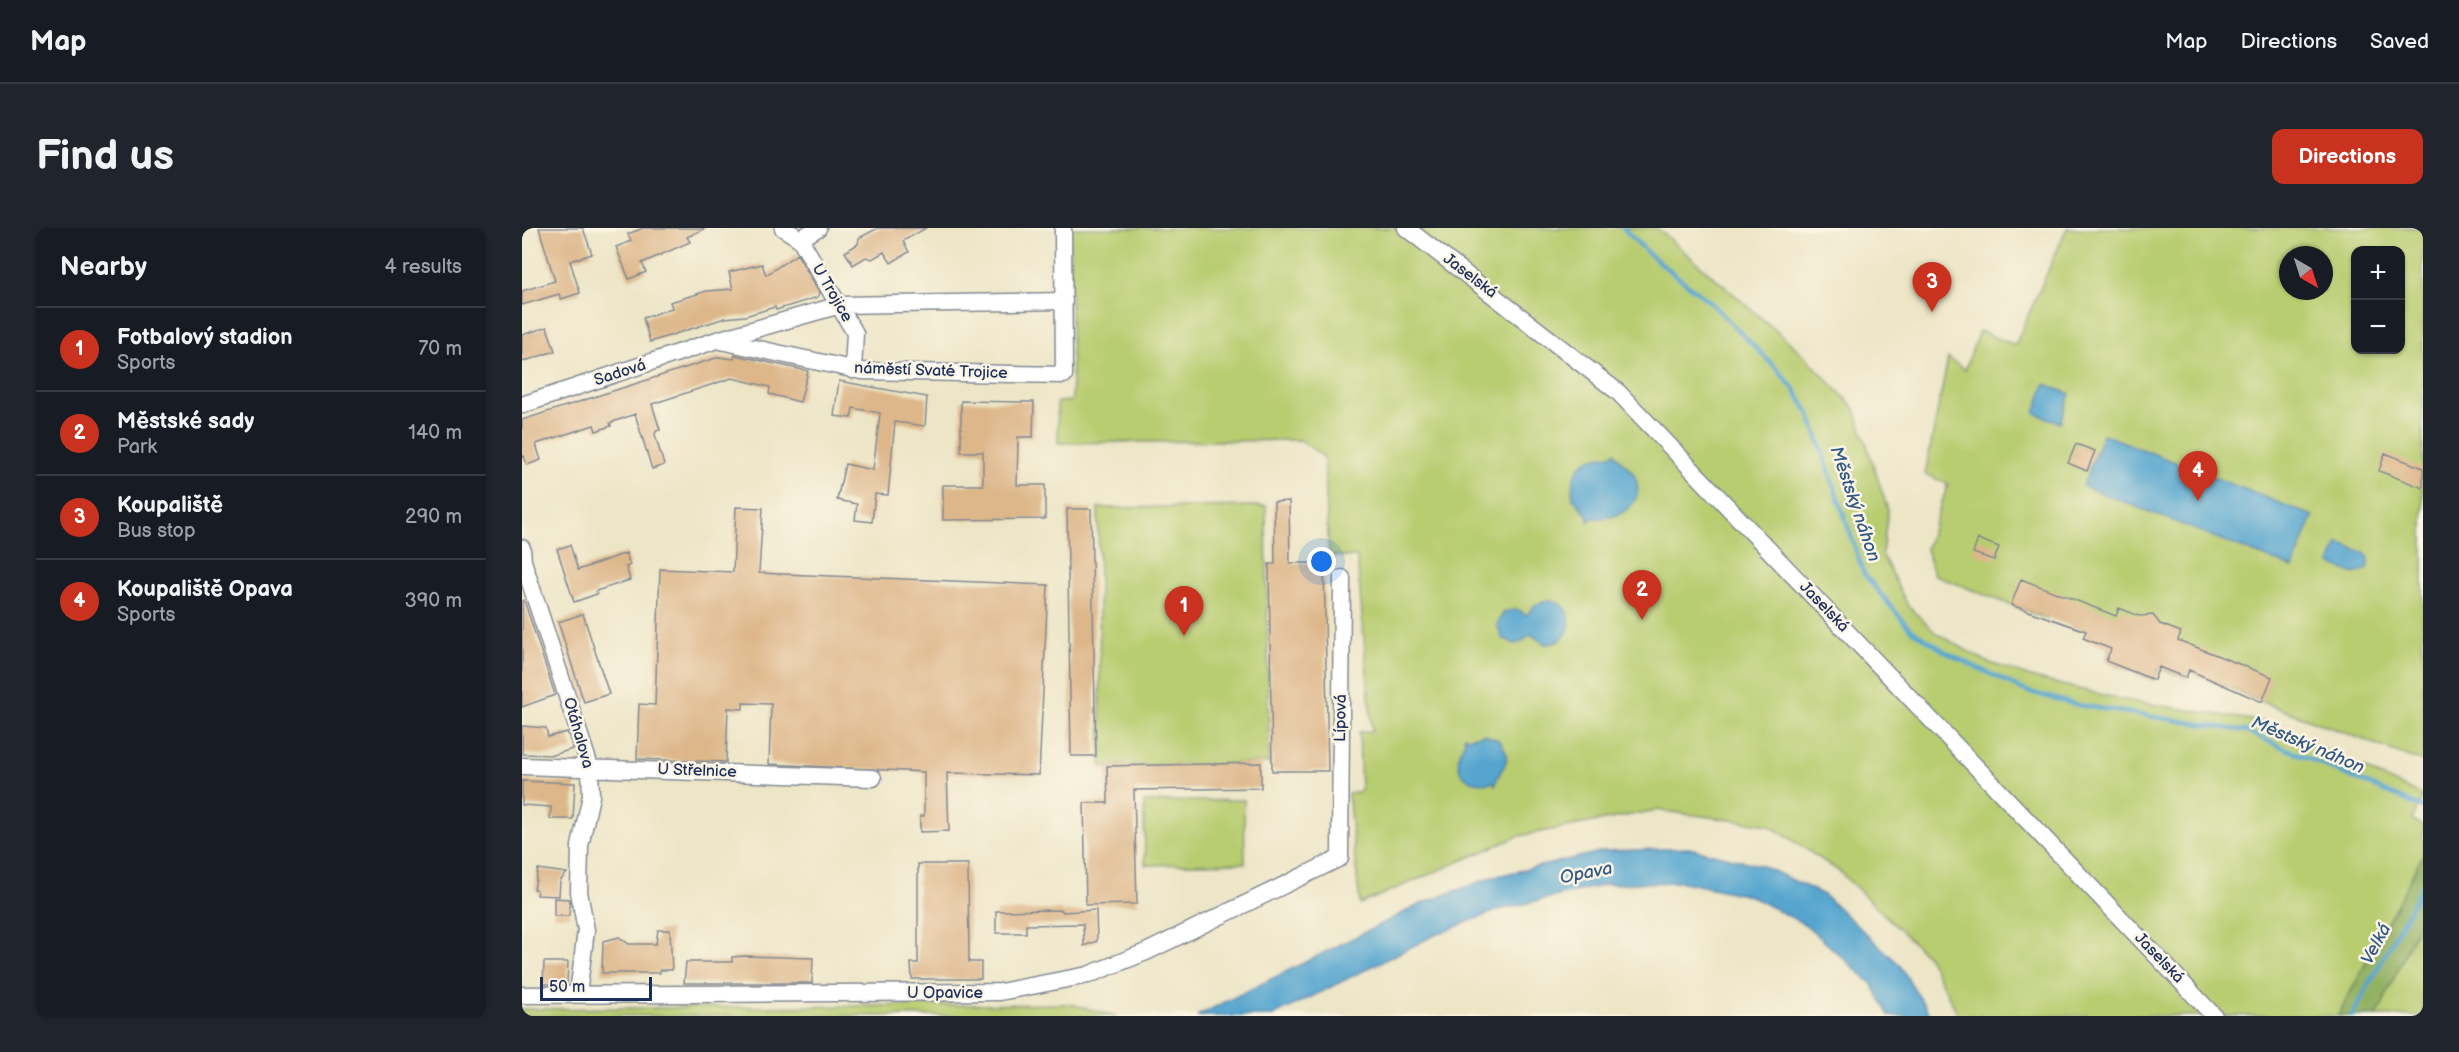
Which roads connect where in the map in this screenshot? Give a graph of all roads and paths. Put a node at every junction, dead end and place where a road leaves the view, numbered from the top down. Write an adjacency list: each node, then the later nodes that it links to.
1 (783, 228): 5 (street, U Trojice)
2 (818, 228): 5 (street)
3 (1063, 228): 6 (street, náměstí Svaté Trojice)
4 (1406, 228): 19 (street, Jaselská)
5 (800, 239): 7 (street, U Trojice)
6 (1064, 301): 7 (street); 9 (street, náměstí Svaté Trojice)
7 (840, 305): 8 (street); 9 (street, U Trojice)
8 (717, 340): 9 (street, náměstí Svaté Trojice); 10 (street, Sadová)
9 (853, 370)
10 (522, 405)
11 (522, 548): 14 (street, Otáhalova)
12 (1342, 578): 16 (street, Lípová)
13 (522, 766): 14 (street, U Střelnice)
14 (590, 767): 15 (street, U Střelnice); 17 (street, Otáhalova)
15 (873, 778)
16 (1340, 858): 17 (street, U Opavice)
17 (578, 994): 18 (street, U Opavice)
18 (522, 995)
19 (2214, 1016)

